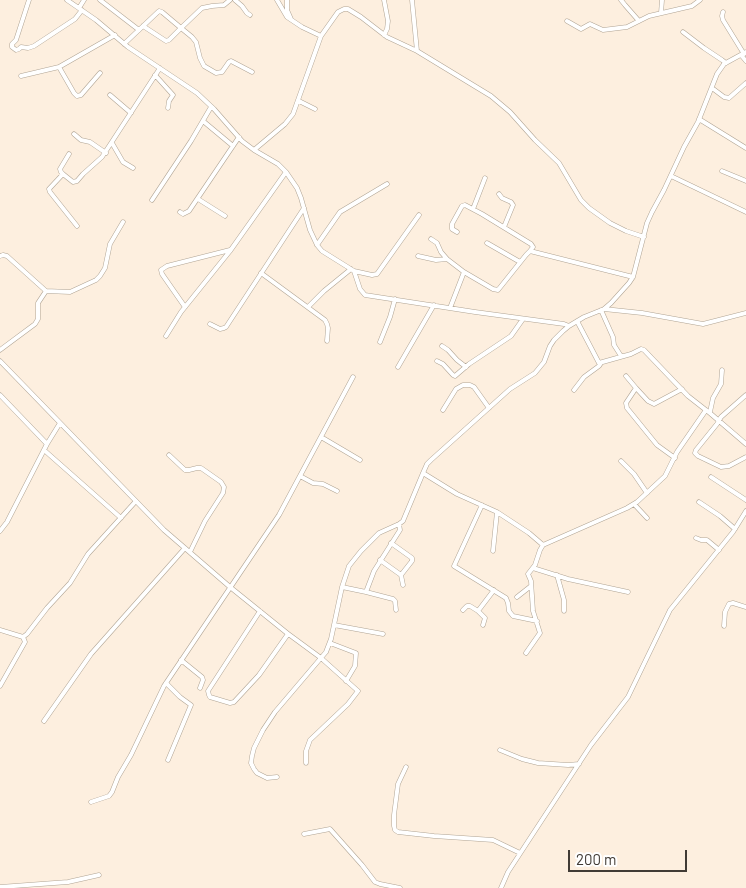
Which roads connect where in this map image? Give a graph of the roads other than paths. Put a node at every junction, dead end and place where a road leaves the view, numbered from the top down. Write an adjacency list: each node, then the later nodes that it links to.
1 (29, 0): 28 (street)
2 (66, 0): 14 (street)
3 (84, 0): 14 (street)
4 (100, 0): 23 (street)
5 (230, 0): 22 (street)
6 (235, 0): 17 (street)
7 (276, 0): 18 (street)
8 (287, 0): 18 (street)
9 (384, 0): 26 (street)
10 (412, 0): 31 (street)
11 (622, 0): 20 (street)
12 (662, 0): 16 (street)
13 (700, 0): 16 (street)
14 (81, 9): 25 (street); 30 (street)
15 (723, 12): 32 (street)
16 (661, 13): 20 (street)
17 (250, 15)
18 (292, 21): 27 (street)
19 (567, 21): 20 (street)
20 (639, 21)
21 (143, 26): 22 (street); 22 (street); 23 (street)
22 (181, 28): 37 (street)
23 (139, 30): 29 (street)
24 (683, 32): 34 (street)
25 (114, 35): 29 (street); 35 (street)
26 (384, 35): 27 (street); 31 (street)
27 (321, 36): 44 (street)
28 (16, 40): 30 (street); 30 (street)
29 (124, 44): 36 (street)
30 (21, 47)
31 (417, 51): 80 (street)
32 (744, 54): 33 (street); 34 (street)
33 (746, 61)
34 (726, 64): 42 (street)
35 (59, 67): 38 (street); 40 (street)
36 (160, 68): 39 (street); 45 (street)
37 (252, 72)
38 (100, 74)
39 (155, 75): 46 (street); 48 (street)
40 (21, 76)
41 (746, 83): 42 (street)
42 (712, 88): 49 (street)
43 (110, 95): 48 (street)
44 (299, 101): 47 (street); 56 (street)
45 (211, 107): 50 (street); 52 (street)
46 (168, 108)
47 (315, 109)
48 (131, 113): 53 (street)
49 (699, 119): 55 (street); 63 (street)
50 (203, 122): 54 (street); 69 (street)
51 (74, 134): 57 (street)
52 (238, 137): 54 (street); 56 (street)
53 (112, 143): 57 (street); 59 (street)
54 (233, 146): 68 (street)
55 (746, 148)
56 (254, 150): 61 (street)
57 (106, 152): 62 (street)
58 (69, 154): 62 (street)
59 (133, 168)
60 (722, 170): 65 (street)
61 (286, 172): 70 (street); 84 (street)
62 (63, 174): 77 (street)
63 (671, 176): 73 (street); 80 (street)
64 (485, 178): 71 (street)
65 (746, 181)
66 (387, 184): 83 (street)
67 (499, 194): 78 (street)
68 (198, 199): 72 (street); 75 (street)
69 (152, 200)
70 (304, 208): 83 (street); 92 (street)
71 (473, 209): 78 (street); 79 (street)
72 (180, 212)
73 (746, 212)
74 (419, 215): 90 (street)
75 (225, 216)
76 (123, 222): 94 (street)
77 (77, 226)
78 (504, 227): 85 (street)
79 (457, 232)
80 (644, 237): 93 (street)
81 (431, 239): 88 (street)
82 (487, 242): 89 (street)
83 (317, 245): 90 (street)
84 (231, 249): 97 (street); 97 (street)
85 (530, 251): 89 (street); 93 (street)
86 (0, 256): 94 (street)
87 (418, 256): 88 (street)
88 (447, 259): 91 (street)
89 (520, 262): 91 (street)
90 (352, 270): 95 (street); 98 (street)
91 (464, 272): 99 (street)
92 (261, 273): 98 (street); 104 (street)
93 (633, 277): 100 (street)
94 (46, 291): 110 (street)
95 (395, 299): 96 (street); 108 (street)
96 (434, 305): 99 (street); 116 (street)
97 (185, 307): 106 (street)
98 (308, 308): 107 (street)
99 (450, 308): 102 (street)
100 (602, 310): 101 (street); 103 (street); 111 (street)
101 (746, 313)
102 (523, 318): 105 (street); 115 (street)
103 (577, 321): 105 (street); 114 (street)
104 (210, 324)
105 (569, 326): 125 (street)
106 (166, 336)
107 (328, 341)
108 (380, 342)
109 (442, 346): 115 (street)
110 (0, 350)
111 (621, 356): 114 (street); 121 (street)
112 (437, 361): 115 (street)
113 (0, 362): 129 (street)
114 (601, 363): 122 (street)
115 (466, 366)
116 (398, 367)
117 (722, 370): 127 (street)
118 (626, 376): 120 (street)
119 (353, 377): 130 (street)
120 (636, 388): 121 (street); 136 (street)
121 (682, 389): 127 (street)
122 (574, 390)
123 (0, 395): 131 (street)
124 (746, 395): 128 (street)
125 (489, 408): 126 (street); 139 (street)
126 (443, 410)
127 (708, 411): 128 (street); 136 (street)
128 (719, 420): 132 (street); 135 (street)
129 (60, 423): 131 (street); 145 (street)
130 (321, 437): 137 (street); 140 (street)
131 (47, 444): 133 (street)
132 (746, 444)
133 (44, 450): 151 (street); 155 (street)
134 (169, 455): 162 (street)
135 (746, 457)
136 (675, 458): 143 (street)
137 (360, 460)
138 (622, 461): 143 (street)
139 (423, 473): 148 (street); 153 (street)
140 (300, 476): 142 (street); 169 (street)
141 (711, 477): 144 (street)
142 (337, 491)
143 (647, 493): 147 (street)
144 (746, 500)
145 (136, 501): 151 (street); 159 (street)
146 (699, 502): 154 (street)
147 (634, 504): 152 (street); 158 (street)
148 (482, 505): 150 (street); 171 (street)
149 (746, 511): 154 (street)
150 (497, 512): 158 (street); 161 (street)
151 (121, 518): 188 (street)
152 (647, 518)
153 (399, 524): 157 (street); 170 (street)
154 (735, 530): 160 (street)
155 (0, 531)
156 (696, 538): 160 (street)
157 (391, 543): 163 (street); 165 (street)
158 (544, 545): 164 (street)
159 (185, 548): 162 (street); 197 (street)
160 (719, 550): 201 (street)
161 (493, 551)
162 (190, 552): 169 (street)
163 (380, 560): 165 (street); 172 (street)
164 (533, 568): 166 (street); 168 (street)
165 (401, 575): 167 (street)
166 (557, 576): 173 (street); 180 (street)
167 (403, 586)
168 (531, 586): 174 (street); 181 (street)
169 (230, 587): 178 (street); 192 (street)
170 (342, 587): 172 (street); 182 (street)
171 (494, 590): 179 (street); 181 (street)
172 (366, 592): 176 (street)
173 (628, 592)
174 (517, 597)
175 (746, 607): 184 (street)
176 (396, 610)
177 (463, 610): 179 (street)
178 (260, 611): 186 (street); 186 (street)
179 (478, 611): 183 (street)
180 (564, 611)
181 (537, 621): 190 (street)
182 (334, 625): 187 (street); 189 (street)
183 (484, 625)
184 (724, 626)
185 (0, 630): 188 (street)
186 (288, 634): 191 (street)
187 (383, 634)
188 (23, 637): 195 (street)
189 (330, 643): 191 (street); 193 (street)
190 (526, 653)
191 (320, 658): 193 (street); 203 (street)
192 (181, 660): 194 (street); 196 (street)
193 (346, 681): 200 (street)
194 (166, 683): 199 (street); 204 (street)
195 (0, 686)
196 (200, 688)
197 (44, 721)
198 (500, 750): 201 (street)
199 (168, 760)
200 (306, 763)
201 (579, 764): 206 (street)
202 (406, 767): 206 (street)
203 (277, 777)
204 (91, 802)
205 (304, 834): 209 (street)
206 (520, 853): 210 (street)
207 (98, 875): 208 (street)
208 (0, 887)
209 (400, 888)
210 (500, 888)

